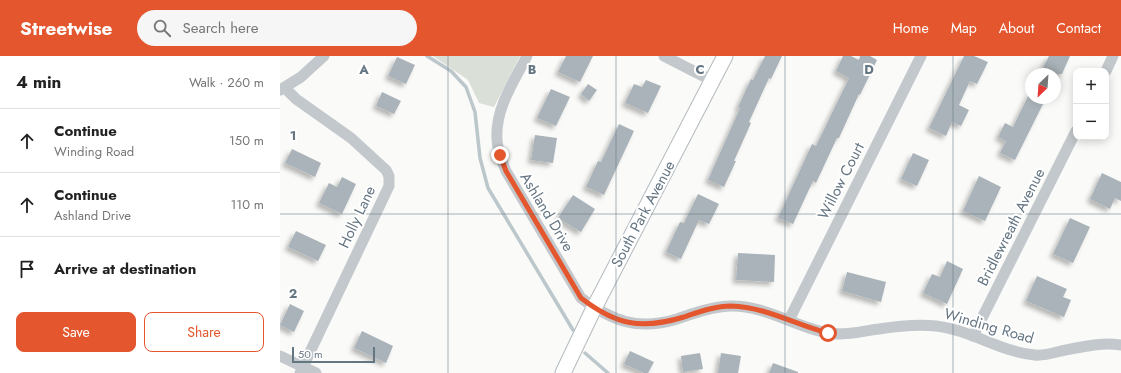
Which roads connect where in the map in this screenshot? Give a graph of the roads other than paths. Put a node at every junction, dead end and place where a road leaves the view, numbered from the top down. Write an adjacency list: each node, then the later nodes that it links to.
1 (324, 56): 9 (street)
2 (527, 56): 11 (street, Ashland Drive)
3 (664, 56): 8 (street)
4 (725, 56): 8 (street, South Park Avenue)
5 (921, 56): 12 (street, Willow Court)
6 (1113, 56): 7 (street)
7 (1107, 68)
8 (713, 81): 11 (street, South Park Avenue)
9 (282, 89): 16 (street, Holly Lane)
10 (1073, 137): 13 (street, Bridlewreath Avenue)
11 (594, 308): 12 (street, Winding Road); 18 (street, South Park Avenue)
12 (789, 320): 13 (street, Winding Road)
13 (973, 336): 14 (street, Winding Road)
14 (1121, 345)
15 (280, 356): 16 (street)
16 (301, 370): 17 (street)
17 (316, 373)
18 (563, 373)

